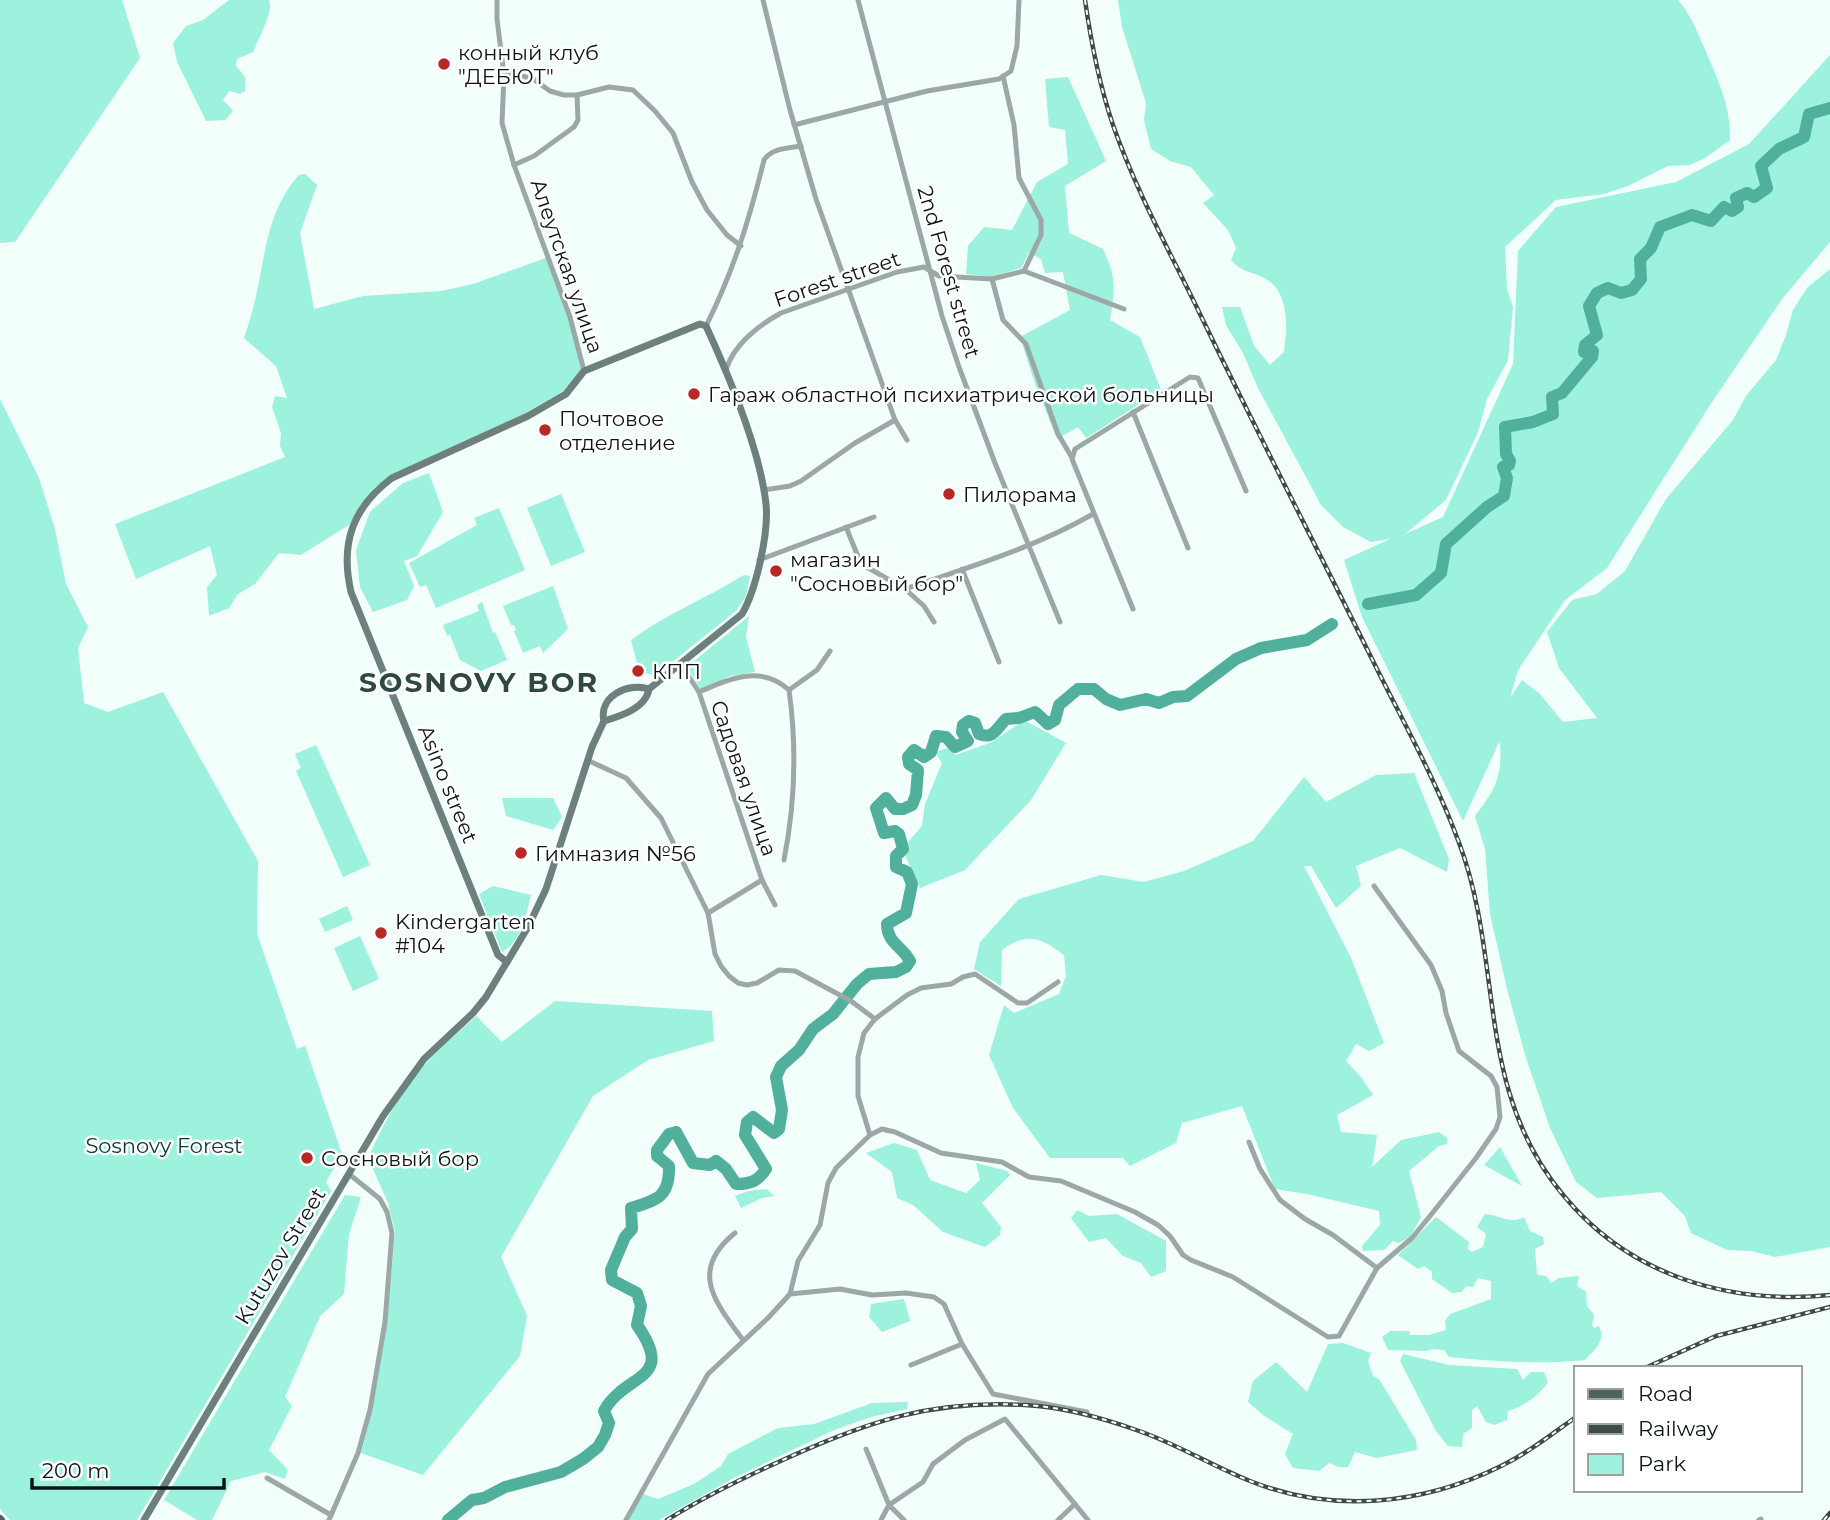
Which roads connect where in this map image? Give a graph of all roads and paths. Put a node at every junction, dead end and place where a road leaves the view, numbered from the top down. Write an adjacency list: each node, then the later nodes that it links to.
1 (497, 0): 5 (street, Алеутская улица)
2 (763, 0): 9 (street)
3 (858, 0): 8 (street, 2nd Forest street)
4 (1019, 0): 6 (street)
5 (504, 75): 7 (street); 11 (street, Алеутская улица)
6 (1001, 77): 8 (street); 14 (street)
7 (577, 95): 11 (street, Алеутская улица); 12 (street)
8 (887, 102): 9 (street); 13 (street, 2nd Forest street)
9 (794, 125): 10 (street)
10 (801, 146): 12 (street); 16 (street)
11 (514, 164): 20 (street, Алеутская улица)
12 (741, 246): 18 (street)
13 (932, 271): 15 (street, Forest street); 16 (street, Forest street); 30 (street, 2nd Forest street)
14 (1024, 271): 15 (street, Forest street); 17 (street)
15 (992, 279): 24 (street)
16 (849, 289): 19 (street, Forest street); 22 (street)
17 (1124, 309)
18 (706, 326): 19 (street); 20 (street, Алеутская улица)
19 (726, 370): 25 (street)
20 (584, 371): 51 (street, Asino street)
21 (1133, 412): 24 (street); 26 (street); 31 (street)
22 (895, 420): 23 (street); 25 (street)
23 (907, 440)
24 (1072, 459): 27 (street)
25 (764, 490): 32 (street)
26 (1246, 491)
27 (1093, 514): 30 (street); 35 (street)
28 (874, 517): 29 (street)
29 (846, 527): 32 (street); 34 (street)
30 (1028, 546): 33 (street); 37 (street, 2nd Forest street)
31 (1188, 548)
32 (759, 561): 40 (street)
33 (961, 569): 34 (street); 39 (street)
34 (905, 589): 36 (street)
35 (1133, 609)
36 (934, 622)
37 (1060, 622)
38 (830, 651): 42 (street)
39 (999, 662)
40 (680, 663): 41 (street); 43 (street, Садовая улица)
41 (649, 689): 44 (street); 44 (street)
42 (789, 690): 43 (street); 46 (street)
43 (699, 692): 47 (street, Садовая улица)
44 (604, 721): 45 (street, Kutuzov Street)
45 (587, 760): 50 (street); 51 (street, Kutuzov Street)
46 (784, 860)
47 (762, 880): 49 (street, Садовая улица); 50 (street)
48 (1374, 886): 58 (street)
49 (775, 905)
50 (708, 913): 53 (street)
51 (507, 962): 56 (street, Kutuzov Street)
52 (1058, 982): 53 (street)
53 (876, 1019): 54 (street)
54 (870, 1135): 58 (street); 59 (street)
55 (1249, 1142): 58 (street)
56 (349, 1174): 68 (street); 69 (street, Kutuzov Street)
57 (735, 1233): 60 (street)
58 (1377, 1268)
59 (790, 1294): 60 (street); 61 (street)
60 (743, 1340): 70 (street)
61 (962, 1344): 62 (street); 63 (street)
62 (911, 1365)
63 (1087, 1412)
64 (866, 1449): 67 (street)
65 (267, 1478): 68 (street)
66 (1075, 1504): 67 (street); 73 (street); 74 (street)
67 (889, 1505): 71 (street); 72 (street)
68 (330, 1517)
69 (144, 1520)
70 (626, 1520)
71 (881, 1520)
72 (904, 1520)
73 (1058, 1520)
74 (1088, 1520)

